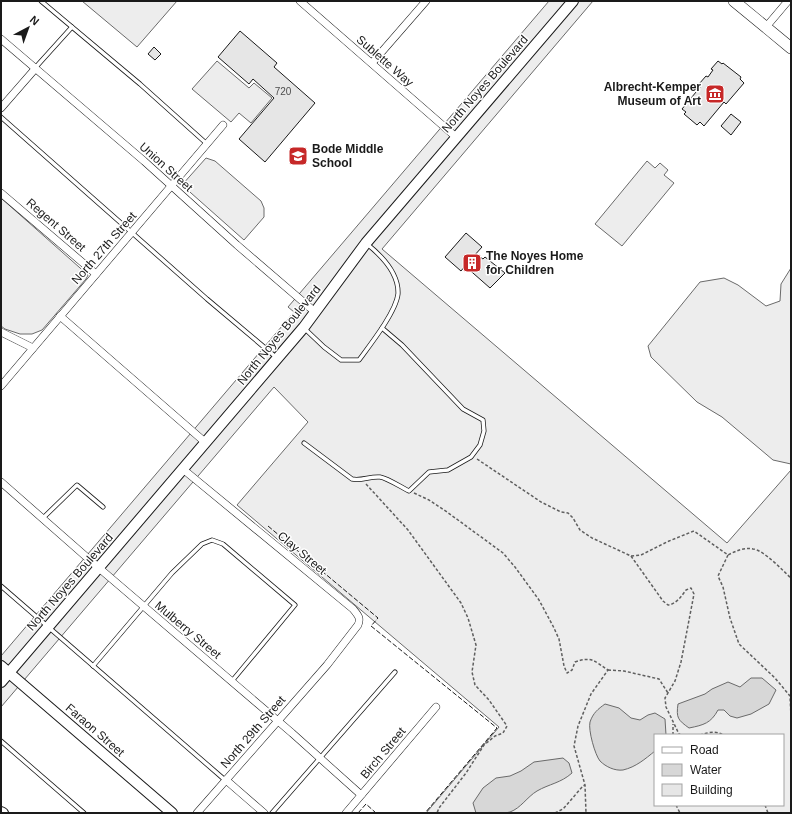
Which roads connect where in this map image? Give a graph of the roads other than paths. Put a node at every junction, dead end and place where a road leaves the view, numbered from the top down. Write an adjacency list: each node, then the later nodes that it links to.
1 (41, 1): 7 (lane)
2 (300, 1): 11 (street, Sublette Way)
3 (426, 1): 11 (street)
4 (573, 1): 16 (street, North Noyes Boulevard)
5 (734, 1): 8 (main road)
6 (788, 4): 8 (street)
7 (72, 27): 12 (lane); 17 (lane)
8 (766, 27): 10 (main road)
9 (1, 39): 12 (street, Union Street)
10 (791, 48)
11 (372, 63): 16 (street, Sublette Way)
12 (35, 69): 13 (street); 18 (street, Union Street)
13 (1, 108)
14 (1, 117): 20 (lane)
15 (223, 125): 17 (street, North 27th Street)
16 (456, 137): 21 (street, North Noyes Boulevard)
17 (207, 145): 18 (street, North 27th Street)
18 (172, 186): 20 (street, North 27th Street); 23 (street, Union Street)
19 (1, 193): 22 (street, Regent Street)
20 (132, 232): 22 (street, North 27th Street); 29 (lane)
21 (366, 243): 23 (street, North Noyes Boulevard); 26 (lane)
22 (96, 274): 24 (street, North 27th Street)
23 (315, 312): 25 (street, North Noyes Boulevard)
24 (60, 316): 28 (street, North 27th Street); 31 (street)
25 (304, 327): 26 (lane); 29 (street, North Noyes Boulevard)
26 (382, 328): 32 (lane)
27 (1, 332): 28 (street)
28 (33, 348): 30 (street, North 27th Street)
29 (278, 358): 31 (street, North Noyes Boulevard)
30 (1, 386)
31 (206, 443): 33 (street, North Noyes Boulevard)
32 (304, 443)
33 (184, 470): 37 (street, North Noyes Boulevard); 41 (street, Clay Street)
34 (1, 482): 36 (street, Mulberry Street)
35 (103, 507): 36 (lane)
36 (42, 519): 37 (street, Mulberry Street)
37 (99, 568): 39 (street, Mulberry Street); 40 (street, North Noyes Boulevard)
38 (1, 586): 40 (lane)
39 (143, 606): 42 (lane); 46 (street, Mulberry Street); 46 (lane)
40 (48, 627): 42 (lane); 43 (street, North Noyes Boulevard)
41 (327, 665): 48 (street, North 29th Street)
42 (93, 666): 51 (lane)
43 (5, 670): 45 (street, North Noyes Boulevard); 54 (street, Faraon Street)
44 (395, 672): 50 (lane)
45 (1, 682)
46 (232, 682): 48 (street, Mulberry Street)
47 (436, 708): 52 (street, Birch Street)
48 (278, 721): 50 (street, Mulberry Street); 51 (street, North 29th Street)
49 (1, 742): 53 (lane)
50 (320, 758): 52 (street, Mulberry Street); 57 (lane)
51 (226, 780): 55 (street, North 29th Street); 56 (street)
52 (362, 794): 58 (street, Birch Street)
53 (84, 813)
54 (172, 813)
55 (197, 813)
56 (264, 813)
57 (272, 813)
58 (346, 813)

